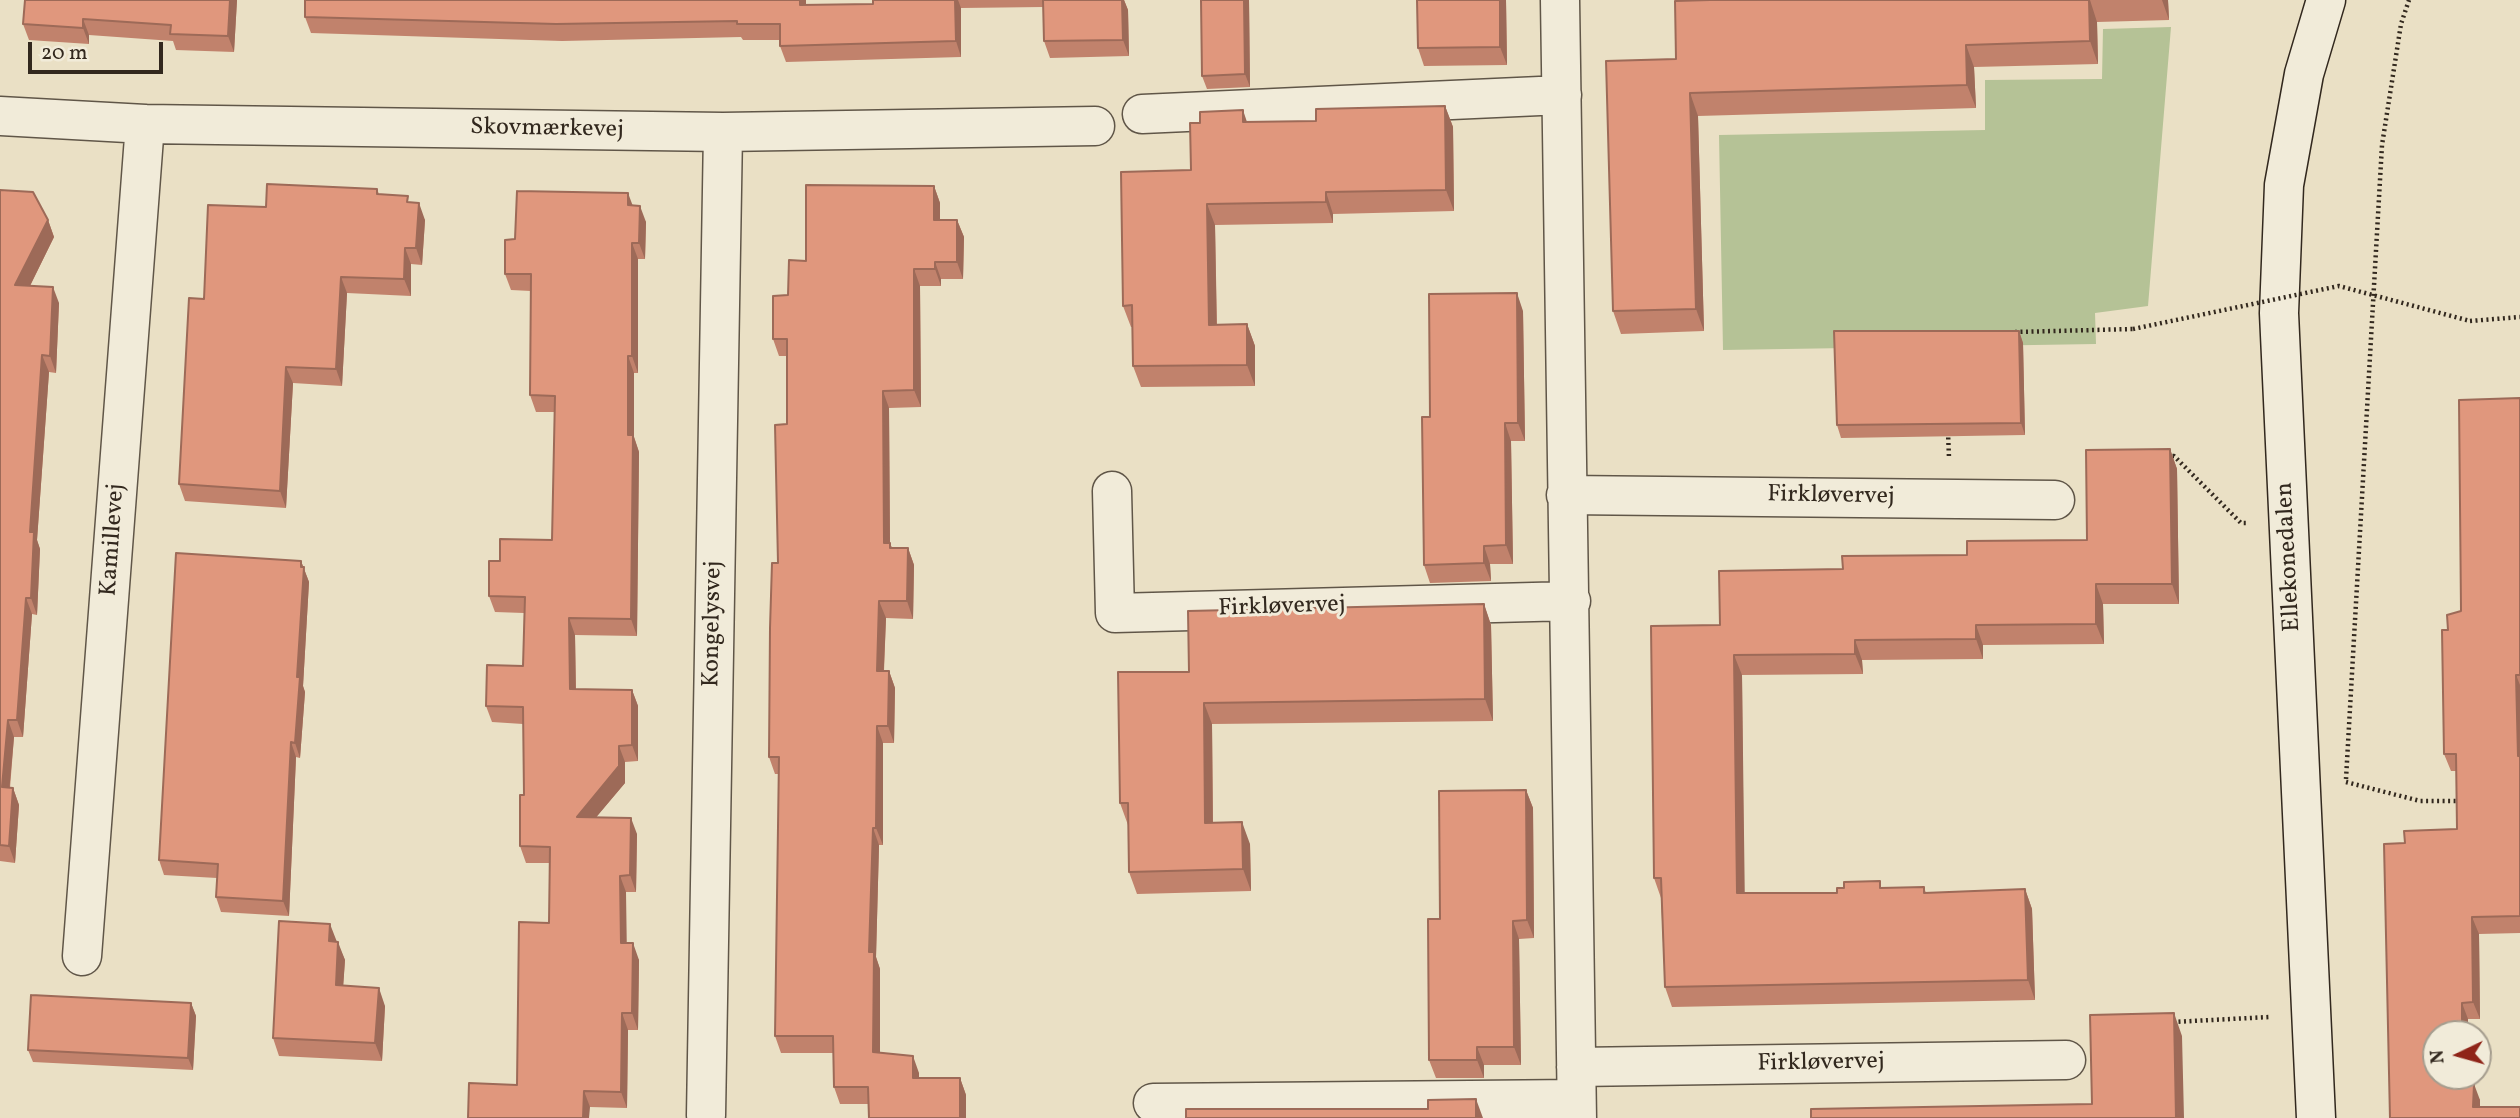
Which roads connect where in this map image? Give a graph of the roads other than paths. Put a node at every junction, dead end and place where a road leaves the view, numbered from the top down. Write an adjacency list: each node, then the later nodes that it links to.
1 (1560, 0): 3 (street)
2 (2326, 0): 18 (street, Ellekonedalen)
3 (1562, 95): 4 (street); 10 (street)
4 (1142, 114)
5 (0, 116): 6 (street, Skovmærkevej)
6 (145, 124): 8 (street, Skovmærkevej); 13 (street, Kamillevej)
7 (1095, 126): 8 (street, Skovmærkevej)
8 (723, 132): 17 (street, Kongelysvej)
9 (1112, 491): 12 (street, Firkløvervej)
10 (1566, 495): 11 (street, Firkløvervej); 12 (street)
11 (2055, 500)
12 (1571, 601): 15 (street)
13 (82, 956)
14 (2066, 1060): 15 (street, Firkløvervej)
15 (1576, 1095): 16 (street, Firkløvervej)
16 (1153, 1104)
17 (706, 1115)
18 (2316, 1118)

